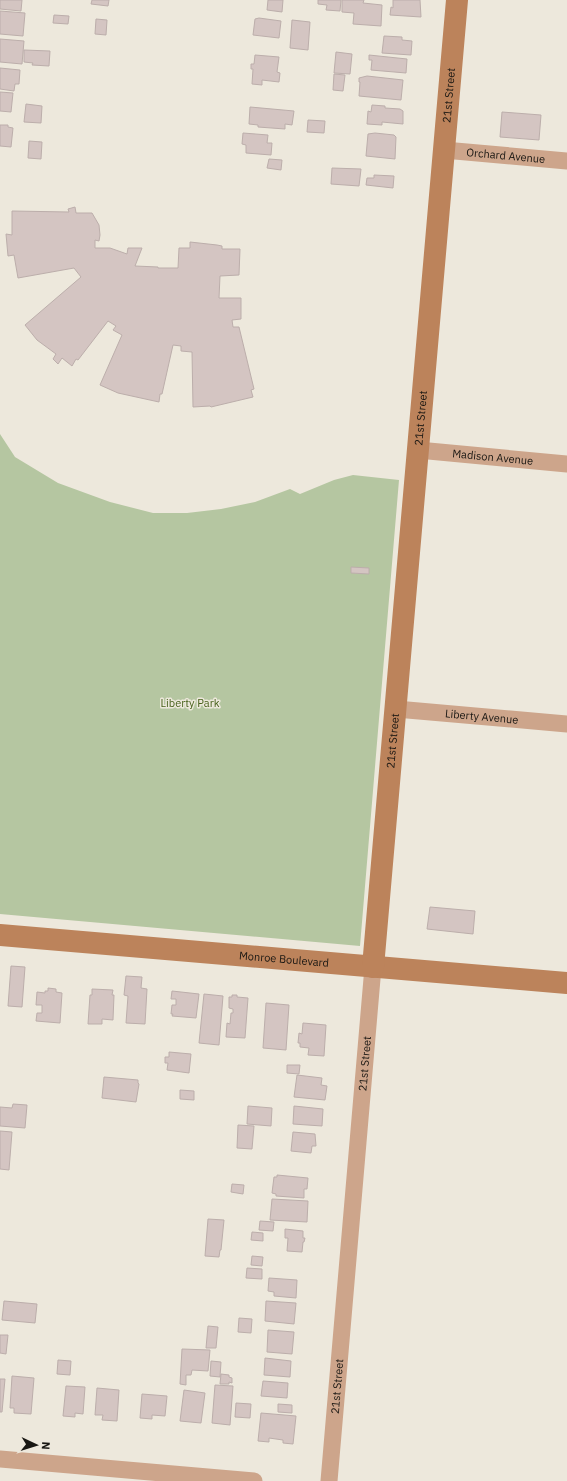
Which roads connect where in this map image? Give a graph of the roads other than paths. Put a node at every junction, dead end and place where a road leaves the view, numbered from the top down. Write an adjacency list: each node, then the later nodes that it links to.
1 (457, 0): 2 (street, 21st Street)
2 (444, 150): 3 (street, Orchard Avenue); 4 (street, 21st Street)
3 (567, 161)
4 (418, 450): 5 (street, Madison Avenue); 6 (street, 21st Street)
5 (567, 464)
6 (396, 709): 7 (street, Liberty Avenue); 9 (street, 21st Street)
7 (567, 724)
8 (0, 935): 9 (street, Monroe Boulevard)
9 (373, 967): 10 (street, Monroe Boulevard); 13 (street, 21st Street)
10 (567, 983)
11 (0, 1458): 12 (street)
12 (254, 1481)
13 (329, 1481)

